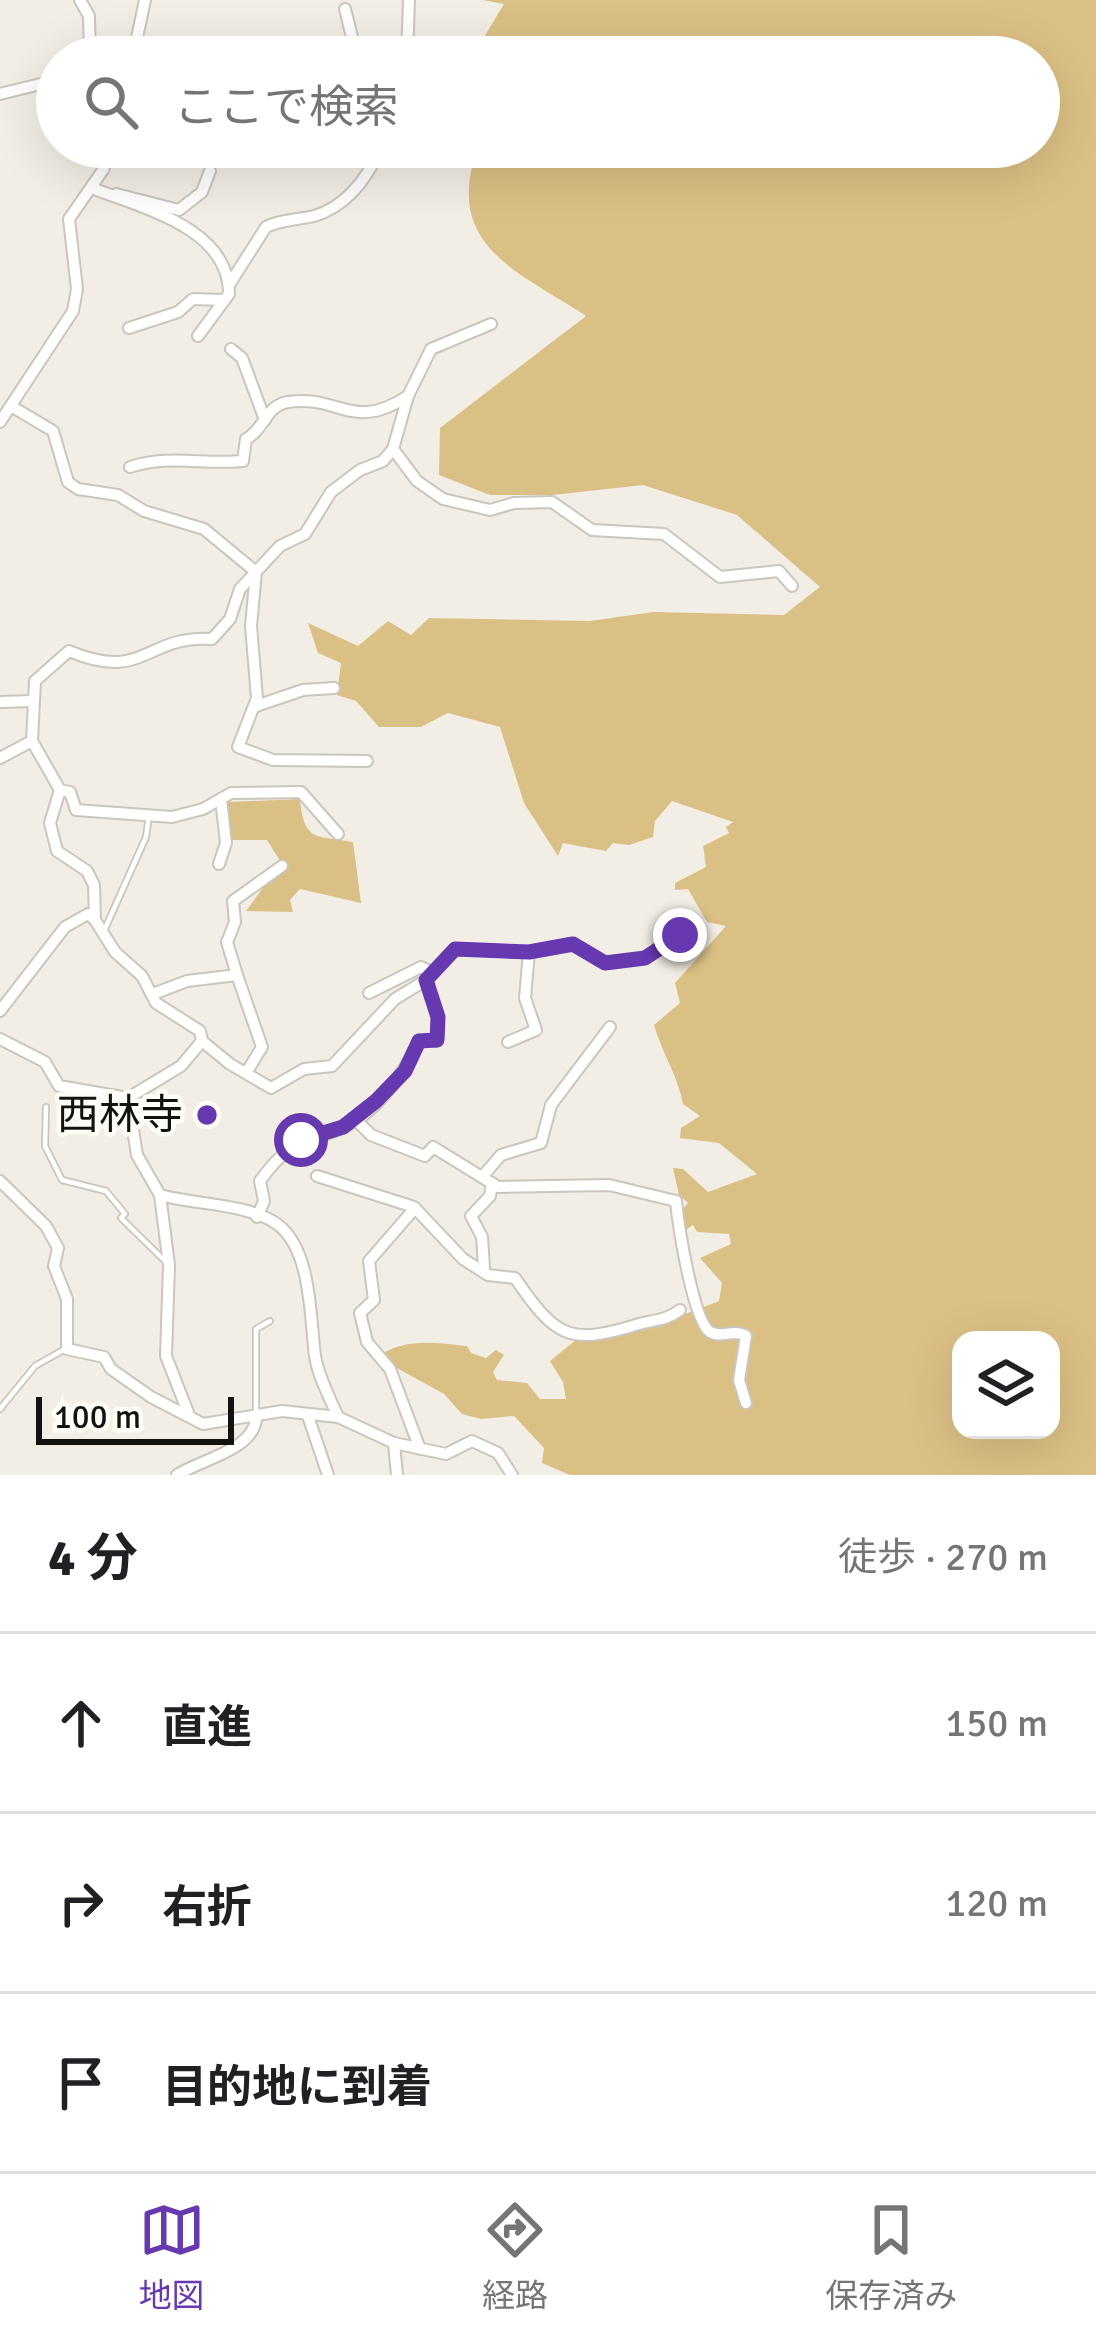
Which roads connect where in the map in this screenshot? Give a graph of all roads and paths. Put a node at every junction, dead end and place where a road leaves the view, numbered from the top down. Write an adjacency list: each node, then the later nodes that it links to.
1 (80, 0): 5 (street)
2 (145, 0): 6 (street)
3 (409, 0): 8 (street)
4 (345, 9): 7 (street)
5 (89, 36)
6 (138, 36)
7 (352, 36)
8 (408, 36)
9 (36, 85): 10 (street)
10 (0, 94)
11 (101, 168): 14 (street)
12 (370, 168): 16 (street)
13 (210, 171): 15 (street)
14 (92, 188): 15 (street); 23 (street)
15 (106, 194): 16 (street)
16 (229, 285): 17 (street)
17 (224, 300): 19 (street); 20 (street)
18 (491, 324): 22 (street)
19 (129, 328)
20 (198, 336)
21 (231, 349): 24 (street)
22 (408, 397): 24 (street); 25 (street)
23 (4, 415): 27 (street)
24 (266, 419): 26 (street)
25 (393, 448): 27 (street); 28 (street)
26 (130, 466)
27 (256, 572): 30 (street); 32 (street)
28 (792, 586)
29 (334, 688): 32 (street)
30 (32, 701): 31 (street); 33 (street)
31 (0, 702)
32 (256, 706): 35 (street)
33 (32, 741): 34 (street); 36 (street)
34 (0, 758)
35 (368, 760)
36 (60, 790): 38 (street); 42 (street)
37 (221, 800): 38 (street); 39 (street); 40 (street)
38 (149, 815): 43 (lane)
39 (338, 834)
40 (219, 864)
41 (282, 866): 46 (street)
42 (95, 920): 43 (street); 50 (street)
43 (104, 931): 49 (street)
44 (694, 935): 45 (street)
45 (529, 952): 47 (street); 54 (street)
46 (237, 975): 49 (street); 55 (street)
47 (430, 977): 48 (street); 55 (street); 58 (street)
48 (369, 993)
49 (153, 994): 53 (street)
50 (0, 1011)
51 (610, 1027): 61 (street)
52 (0, 1039): 56 (street)
53 (202, 1041): 55 (street); 56 (street)
54 (508, 1042)
55 (246, 1073)
56 (128, 1098): 62 (street)
57 (46, 1107): 65 (lane)
58 (354, 1118): 61 (street); 64 (street)
59 (317, 1175): 63 (street)
60 (0, 1180): 69 (street)
61 (487, 1180): 66 (street); 70 (street)
62 (160, 1195): 64 (street); 65 (street)
63 (415, 1208): 66 (street); 77 (street)
64 (257, 1216): 74 (street)
65 (169, 1265): 72 (street)
66 (484, 1268): 67 (street)
67 (680, 1310)
68 (270, 1321): 75 (lane)
69 (67, 1348): 71 (lane); 72 (street)
70 (746, 1402)
71 (0, 1409)
72 (189, 1415): 75 (street)
73 (308, 1416): 74 (street); 75 (street); 79 (street)
74 (338, 1417): 76 (street)
75 (256, 1419): 78 (street)
76 (394, 1443): 77 (street); 80 (street)
77 (420, 1449): 81 (street)
78 (177, 1475)
79 (328, 1475)
80 (397, 1475)
81 (512, 1475)

